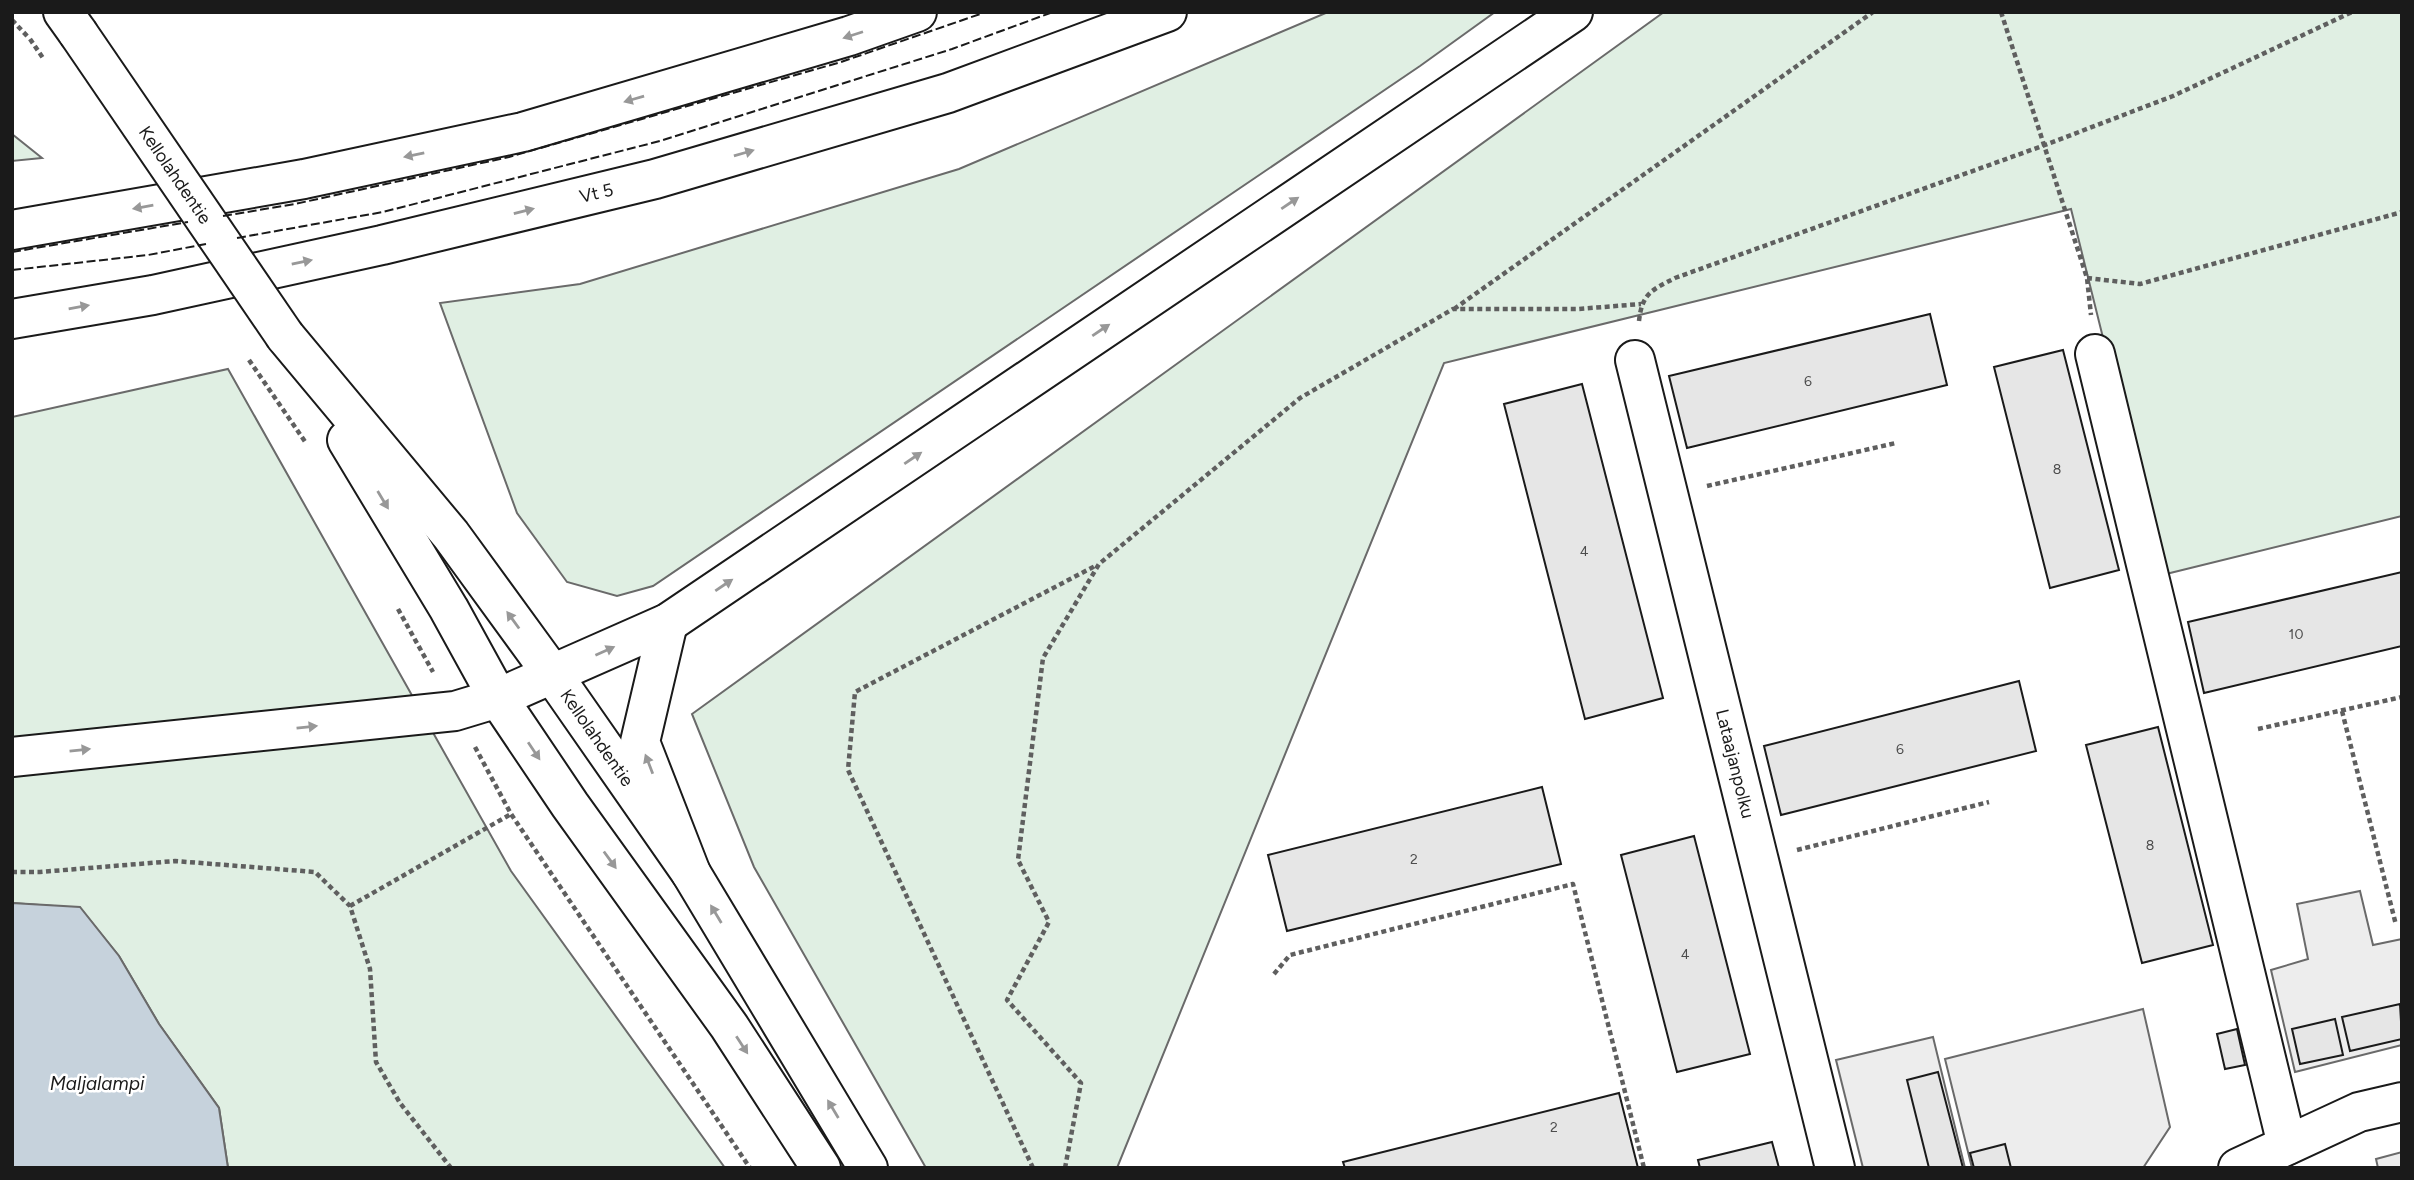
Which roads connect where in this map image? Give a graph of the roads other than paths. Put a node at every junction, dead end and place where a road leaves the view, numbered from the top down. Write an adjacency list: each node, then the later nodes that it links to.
1 (917, 12): 5 (main road, one-way to 5)
2 (1167, 12): 6 (main road, Vt 5, one-way to 2)
3 (1573, 12): 10 (main road, one-way to 3)
4 (71, 23): 7 (main road, Kellolahdentie, bridge)
5 (12, 229)
6 (12, 319)
7 (285, 336): 11 (main road, Kellolahdentie, one-way to 7); 12 (main road, Kellolahdentie, one-way to 12)
8 (2095, 354): 16 (main road)
9 (1636, 360): 19 (main road, Lataajanpolku)
10 (668, 623): 11 (main road, one-way to 10); 14 (main road, one-way to 10)
11 (553, 675): 12 (main road); 14 (main road, Kellolahdentie)
12 (498, 698): 13 (main road, one-way to 12); 17 (main road, Kellolahdentie, one-way to 17)
13 (12, 757)
14 (691, 873): 18 (main road, Kellolahdentie, one-way to 14)
15 (2402, 1102): 16 (main road)
16 (2287, 1145): 20 (main road)
17 (821, 1168)
18 (868, 1168)
19 (1835, 1168)
20 (2238, 1168)

